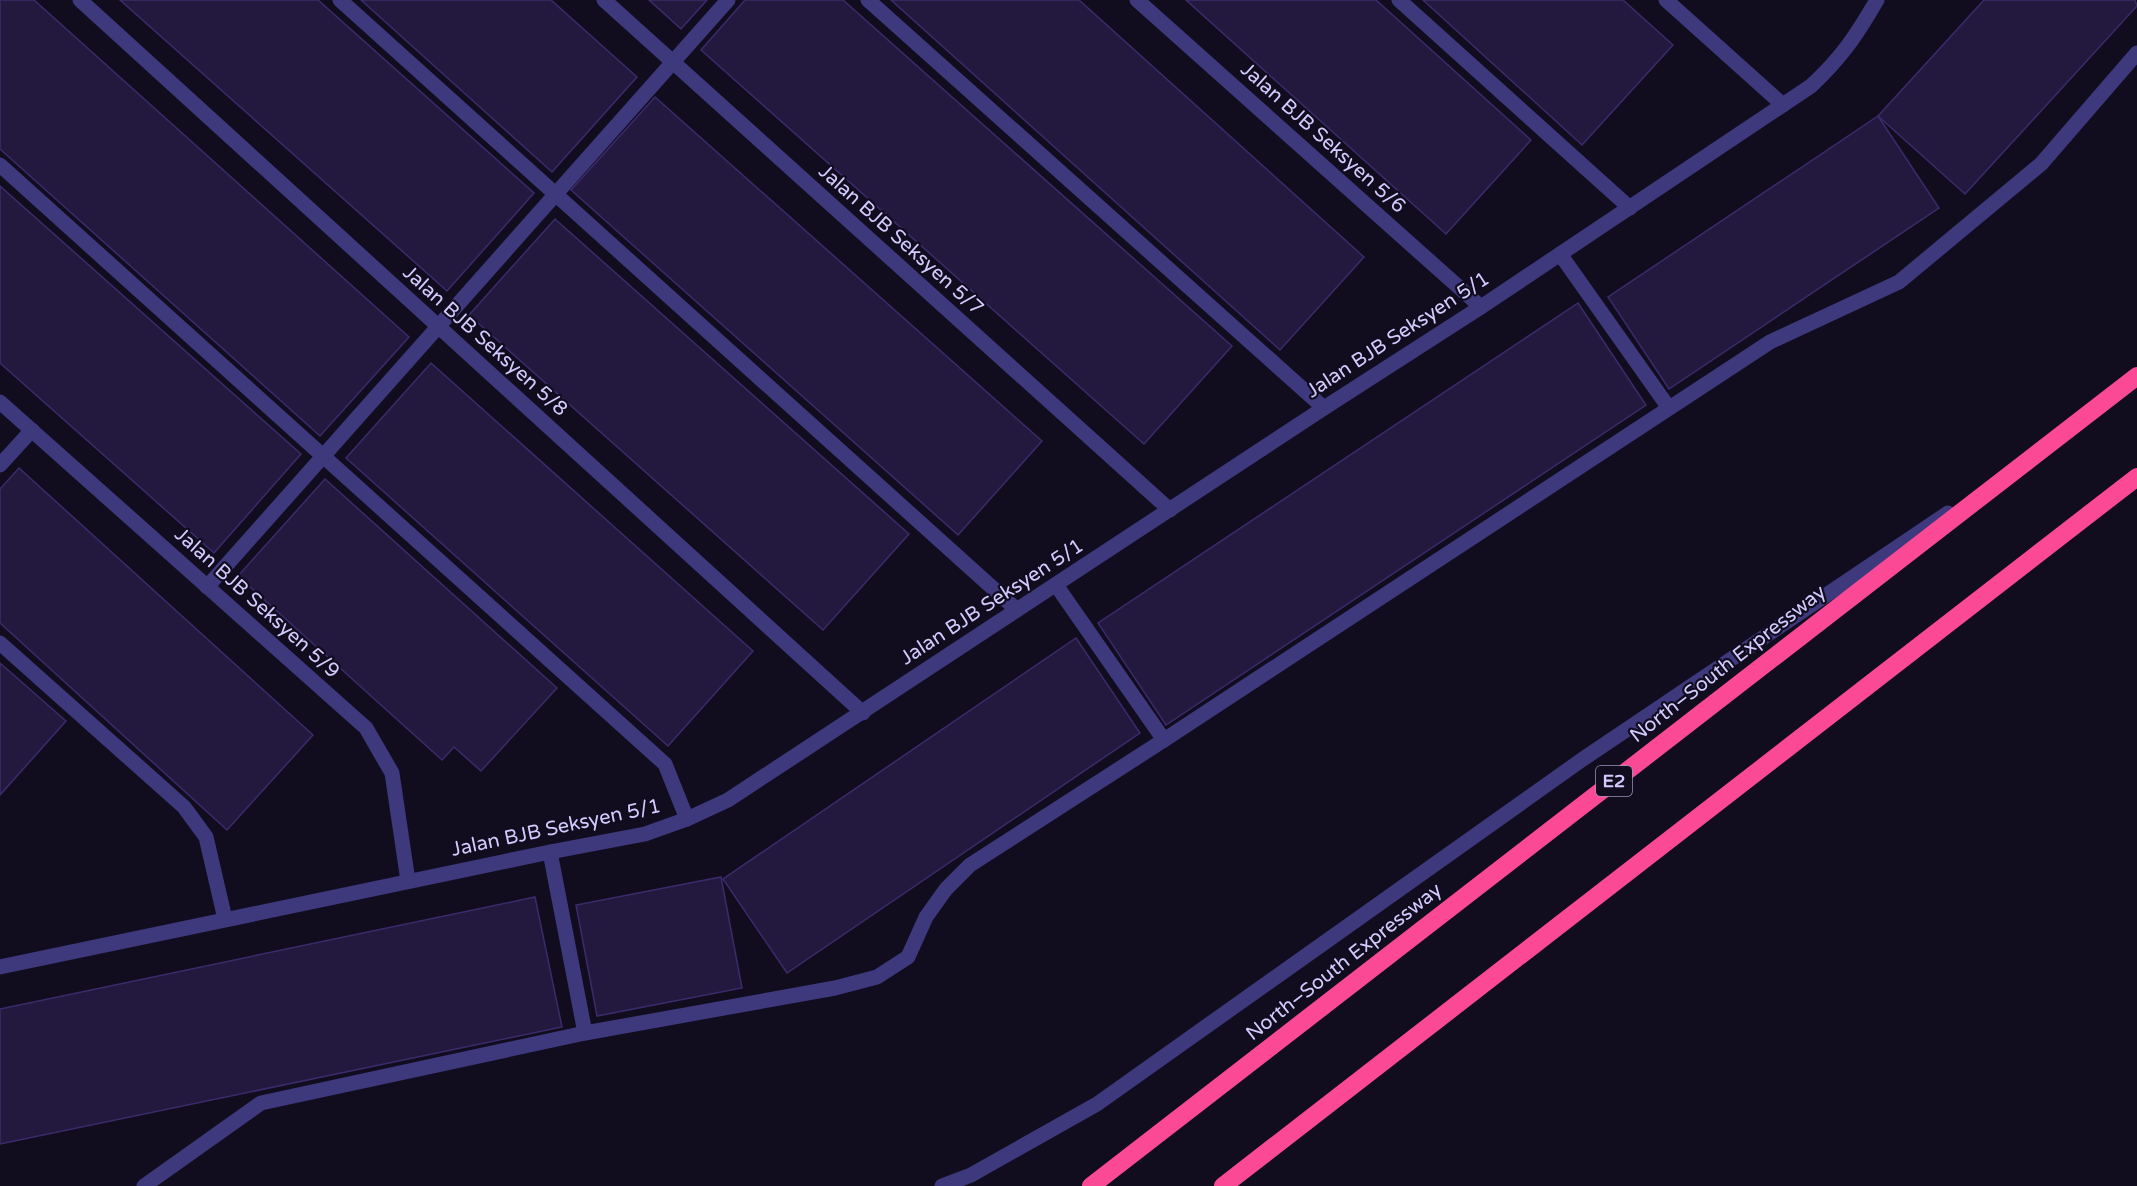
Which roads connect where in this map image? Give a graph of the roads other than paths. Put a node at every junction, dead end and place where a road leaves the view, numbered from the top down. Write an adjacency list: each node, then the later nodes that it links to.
1 (80, 0): 18 (street, Jalan BJB Seksyen 5/8)
2 (340, 0): 14 (street)
3 (604, 0): 11 (street, Jalan BJB Seksyen 5/7)
4 (728, 0): 11 (street)
5 (868, 0): 21 (street)
6 (1137, 0): 17 (street, Jalan BJB Seksyen 5/6)
7 (1399, 0): 15 (street)
8 (1666, 0): 12 (street)
9 (1877, 0): 12 (street, Jalan BJB Seksyen 5/1)
10 (2137, 53): 22 (street)
11 (673, 62): 14 (street); 28 (street, Jalan BJB Seksyen 5/7)
12 (1783, 105): 15 (street, Jalan BJB Seksyen 5/1)
13 (0, 165): 25 (street)
14 (555, 194): 18 (street); 31 (street)
15 (1630, 208): 16 (street, Jalan BJB Seksyen 5/1)
16 (1560, 255): 17 (street, Jalan BJB Seksyen 5/1); 22 (street)
17 (1481, 307): 21 (street, Jalan BJB Seksyen 5/1)
18 (438, 327): 25 (street); 33 (street, Jalan BJB Seksyen 5/8)
19 (2137, 376): 24 (highway, North–South Expressway / E2)
20 (0, 402): 23 (street, Jalan BJB Seksyen 5/9)
21 (1324, 408): 28 (street, Jalan BJB Seksyen 5/1)
22 (1669, 408): 34 (street)
23 (32, 430): 26 (street); 30 (street, Jalan BJB Seksyen 5/9)
24 (2042, 449): 42 (street); 43 (highway, North–South Expressway / E2)
25 (324, 456): 30 (street); 35 (street)
26 (0, 465)
27 (2137, 477): 44 (highway)
28 (1170, 510): 29 (street, Jalan BJB Seksyen 5/1)
29 (1056, 585): 31 (street, Jalan BJB Seksyen 5/1); 34 (street)
30 (207, 587): 37 (street, Jalan BJB Seksyen 5/9)
31 (1017, 610): 33 (street, Jalan BJB Seksyen 5/1)
32 (0, 643): 38 (street)
33 (862, 713): 35 (street, Jalan BJB Seksyen 5/1)
34 (1164, 740): 40 (street)
35 (687, 819): 36 (street, Jalan BJB Seksyen 5/1)
36 (550, 852): 37 (street, Jalan BJB Seksyen 5/1); 40 (street)
37 (408, 882): 38 (street, Jalan BJB Seksyen 5/1)
38 (225, 919): 39 (street, Jalan BJB Seksyen 5/1)
39 (0, 967)
40 (585, 1033): 41 (street)
41 (144, 1186)
42 (942, 1186)
43 (1091, 1186)
44 (1223, 1186)

